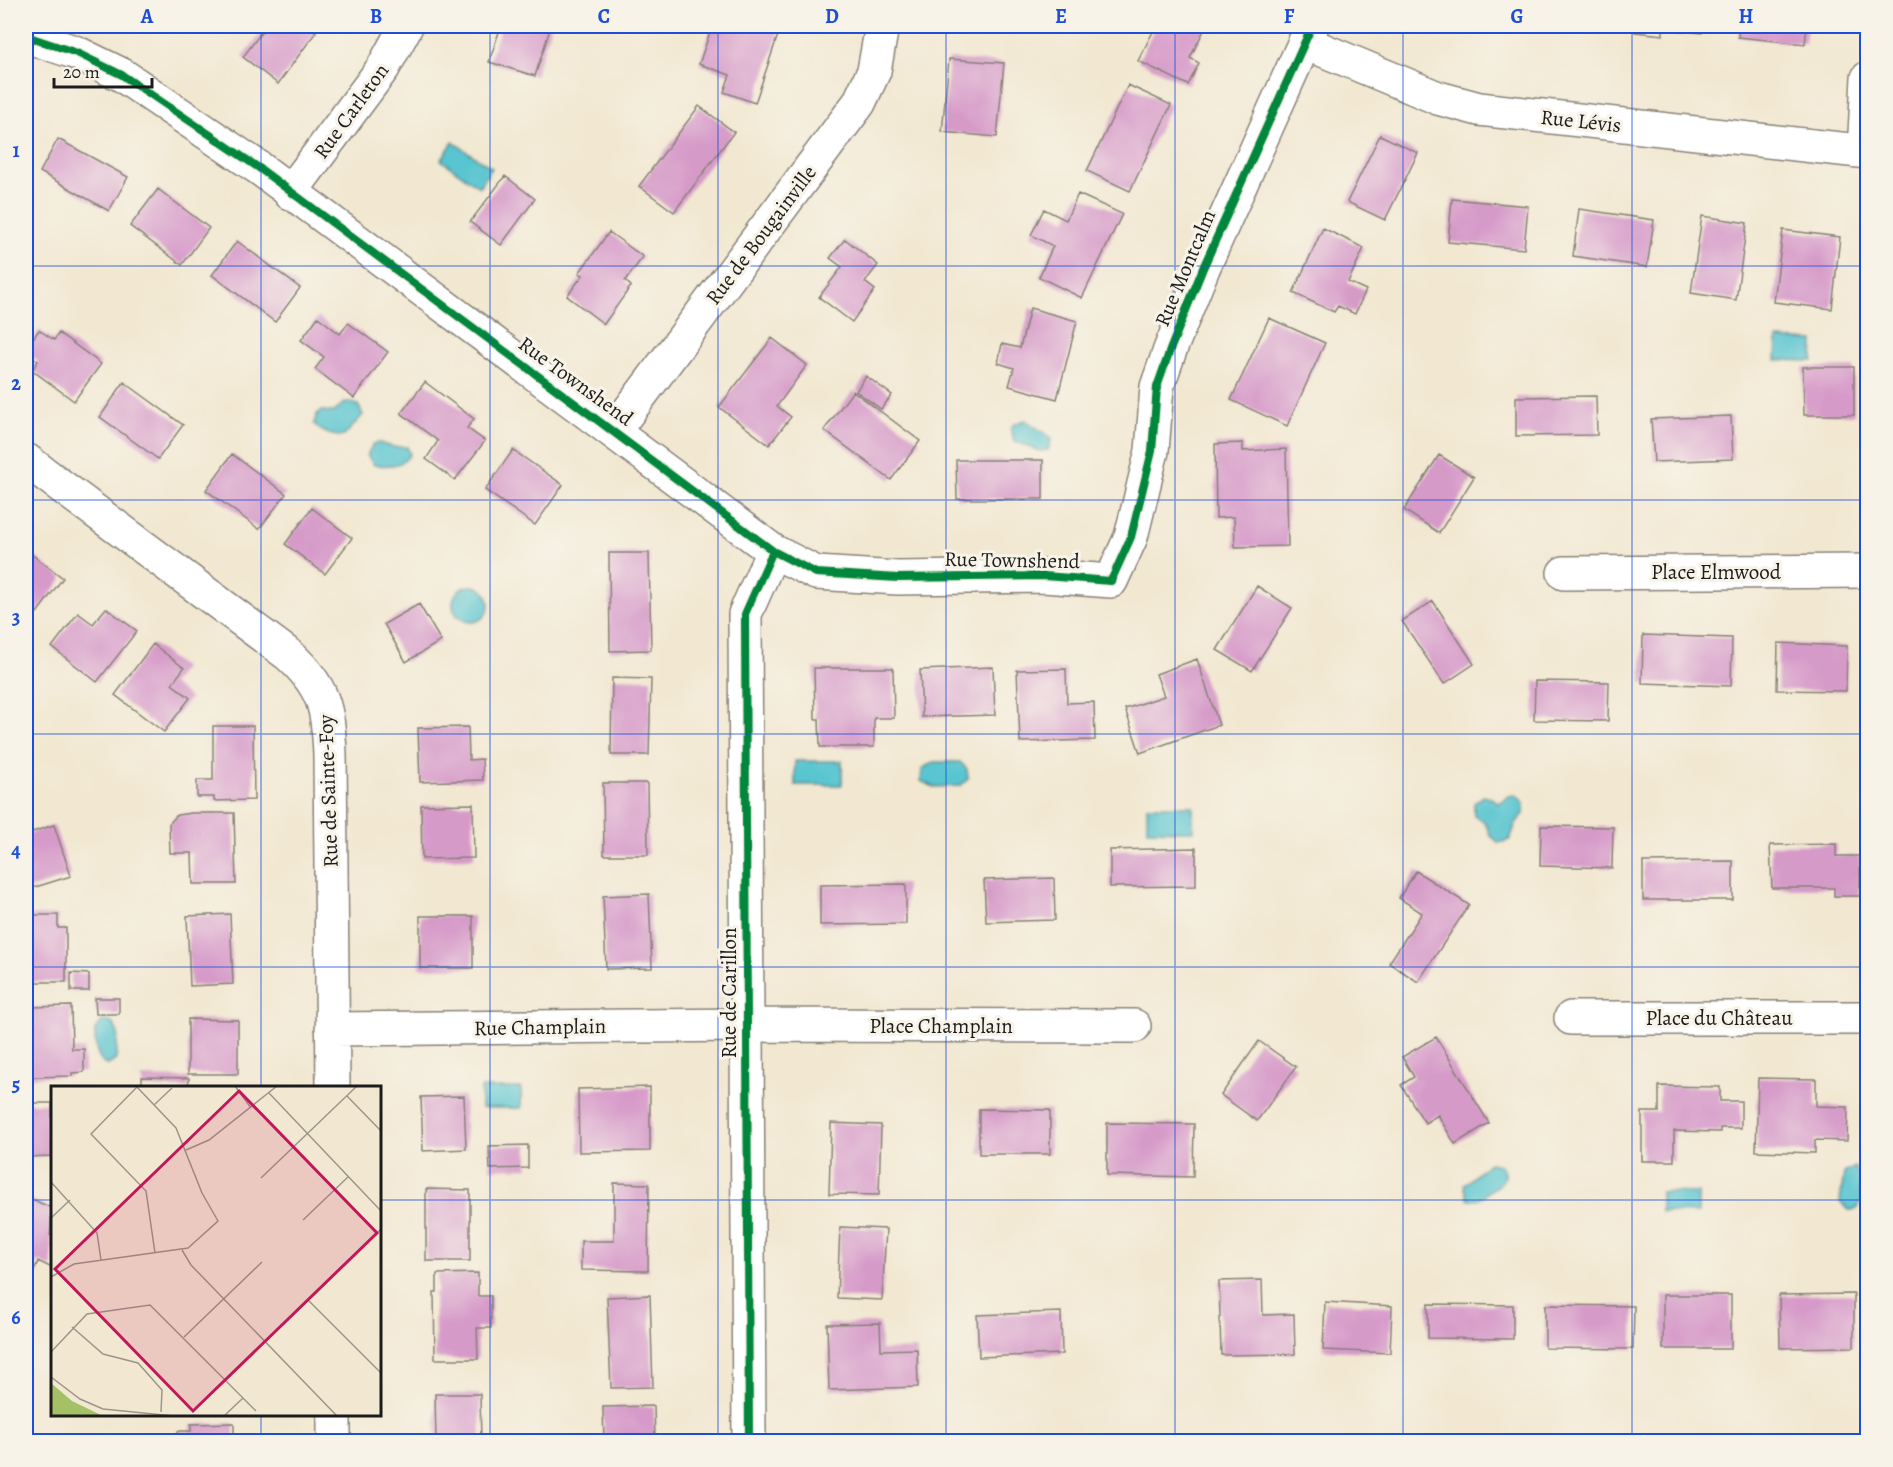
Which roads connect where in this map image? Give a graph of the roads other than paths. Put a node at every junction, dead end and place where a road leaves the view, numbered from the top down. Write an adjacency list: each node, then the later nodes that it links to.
1 (406, 26): 7 (street, Rue Carleton)
2 (882, 26): 8 (street, Rue de Bougainville)
3 (1309, 34): 6 (street, Rue Lévis); 10 (street, Rue Montcalm)
4 (26, 36): 7 (street, Rue Townshend)
5 (1868, 78): 6 (street)
6 (1866, 152)
7 (290, 193): 8 (street, Rue Townshend)
8 (614, 431): 11 (street, Rue Townshend)
9 (26, 460): 18 (street, Rue de Sainte-Foy)
10 (1131, 537): 11 (street, Rue Townshend)
11 (773, 551): 16 (street, Rue de Carillon)
12 (1868, 571): 13 (street, Place Elmwood)
13 (1564, 573)
14 (1571, 1018): 15 (street, Place du Château)
15 (1868, 1018)
16 (747, 1025): 17 (street, Place Champlain); 18 (street, Rue Champlain); 22 (street, Rue de Carillon)
17 (1134, 1026)
18 (332, 1029): 19 (street, Rue de Sainte-Foy)
19 (333, 1086)
20 (334, 1416): 21 (street)
21 (334, 1442)
22 (749, 1442)

